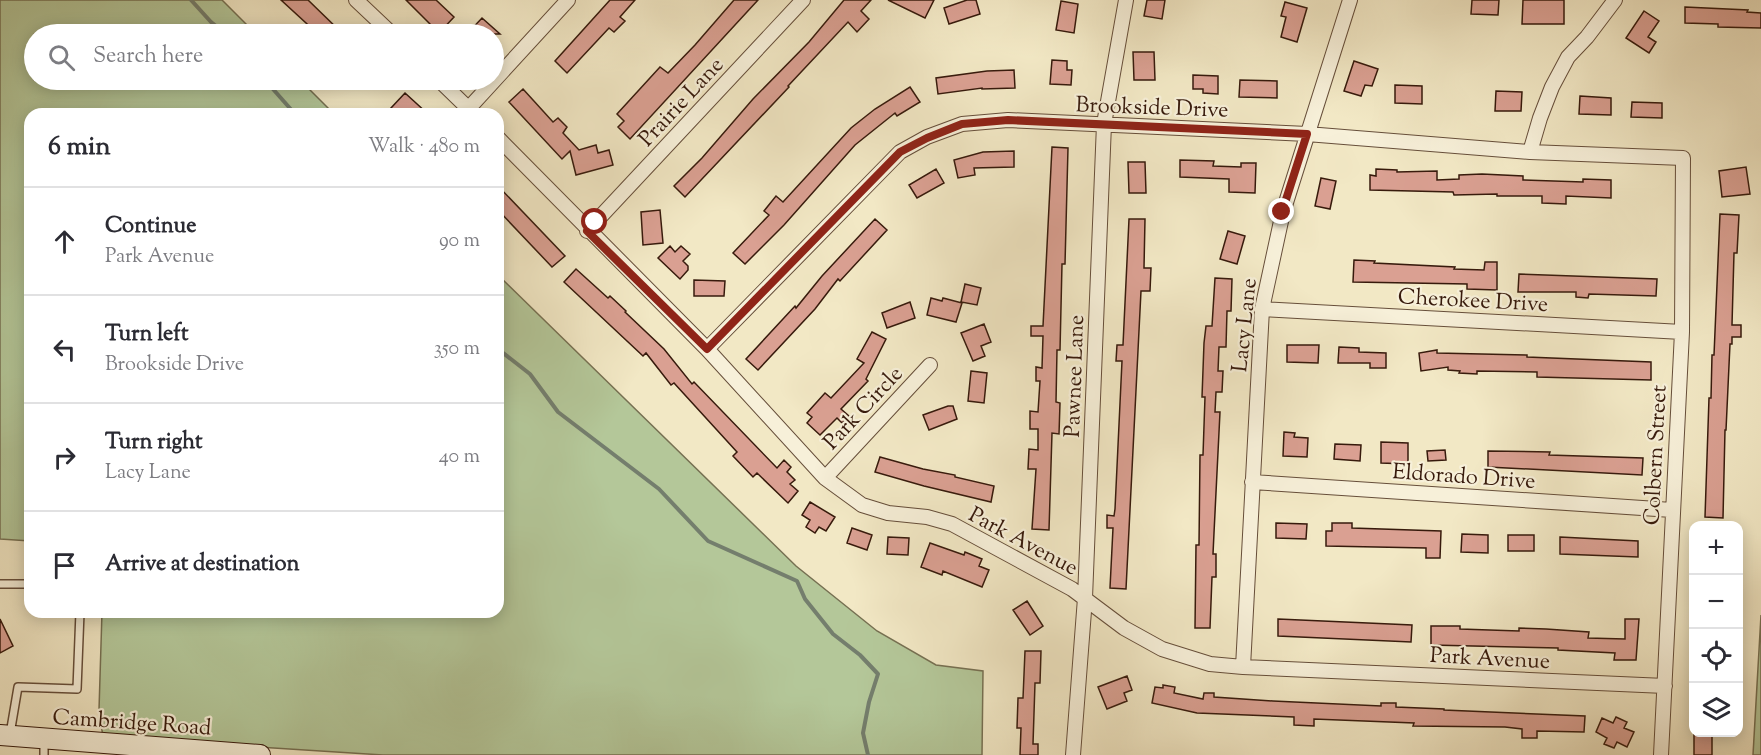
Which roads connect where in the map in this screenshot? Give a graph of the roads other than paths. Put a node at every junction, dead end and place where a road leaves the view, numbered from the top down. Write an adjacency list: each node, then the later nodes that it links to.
1 (356, 0): 7 (street)
2 (568, 0): 8 (street)
3 (803, 0): 18 (street, Prairie Lane)
4 (1126, 0): 13 (street, Pawnee Lane)
5 (1350, 0): 14 (street, Lacy Lane)
6 (1615, 0): 16 (street)
7 (381, 24)
8 (504, 73)
9 (449, 90): 11 (street)
10 (489, 90): 12 (street)
11 (468, 108)
12 (474, 108)
13 (1104, 124): 14 (street, Brookside Drive); 21 (street, Brookside Drive); 28 (street, Pawnee Lane)
14 (1307, 134): 16 (street, Brookside Drive); 19 (street, Lacy Lane)
15 (504, 144): 18 (street, Park Avenue)
16 (1530, 152): 17 (street, Brookside Drive)
17 (1683, 158): 20 (street, Colbern Street)
18 (587, 231): 21 (street, Park Avenue)
19 (1262, 309): 20 (street, Cherokee Drive); 24 (street, Lacy Lane)
20 (1682, 332): 25 (street, Colbern Street)
21 (707, 349): 23 (street, Park Avenue)
22 (930, 365): 23 (street, Park Circle)
23 (825, 478): 28 (street, Park Avenue)
24 (1252, 482): 25 (street, Eldorado Drive); 30 (street, Lacy Lane)
25 (1672, 510): 31 (street, Colbern Street)
26 (0, 584): 27 (lane)
27 (24, 584)
28 (1085, 598): 30 (street, Park Avenue); 35 (street, Pawnee Lane)
29 (80, 618): 32 (lane)
30 (1244, 667): 31 (street, Park Avenue)
31 (1665, 686): 36 (street, Colbern Street)
32 (5, 736): 33 (street, Cambridge Road)
33 (44, 747): 34 (street, Cambridge Road)
34 (260, 755)
35 (1073, 755)
36 (1661, 755)

